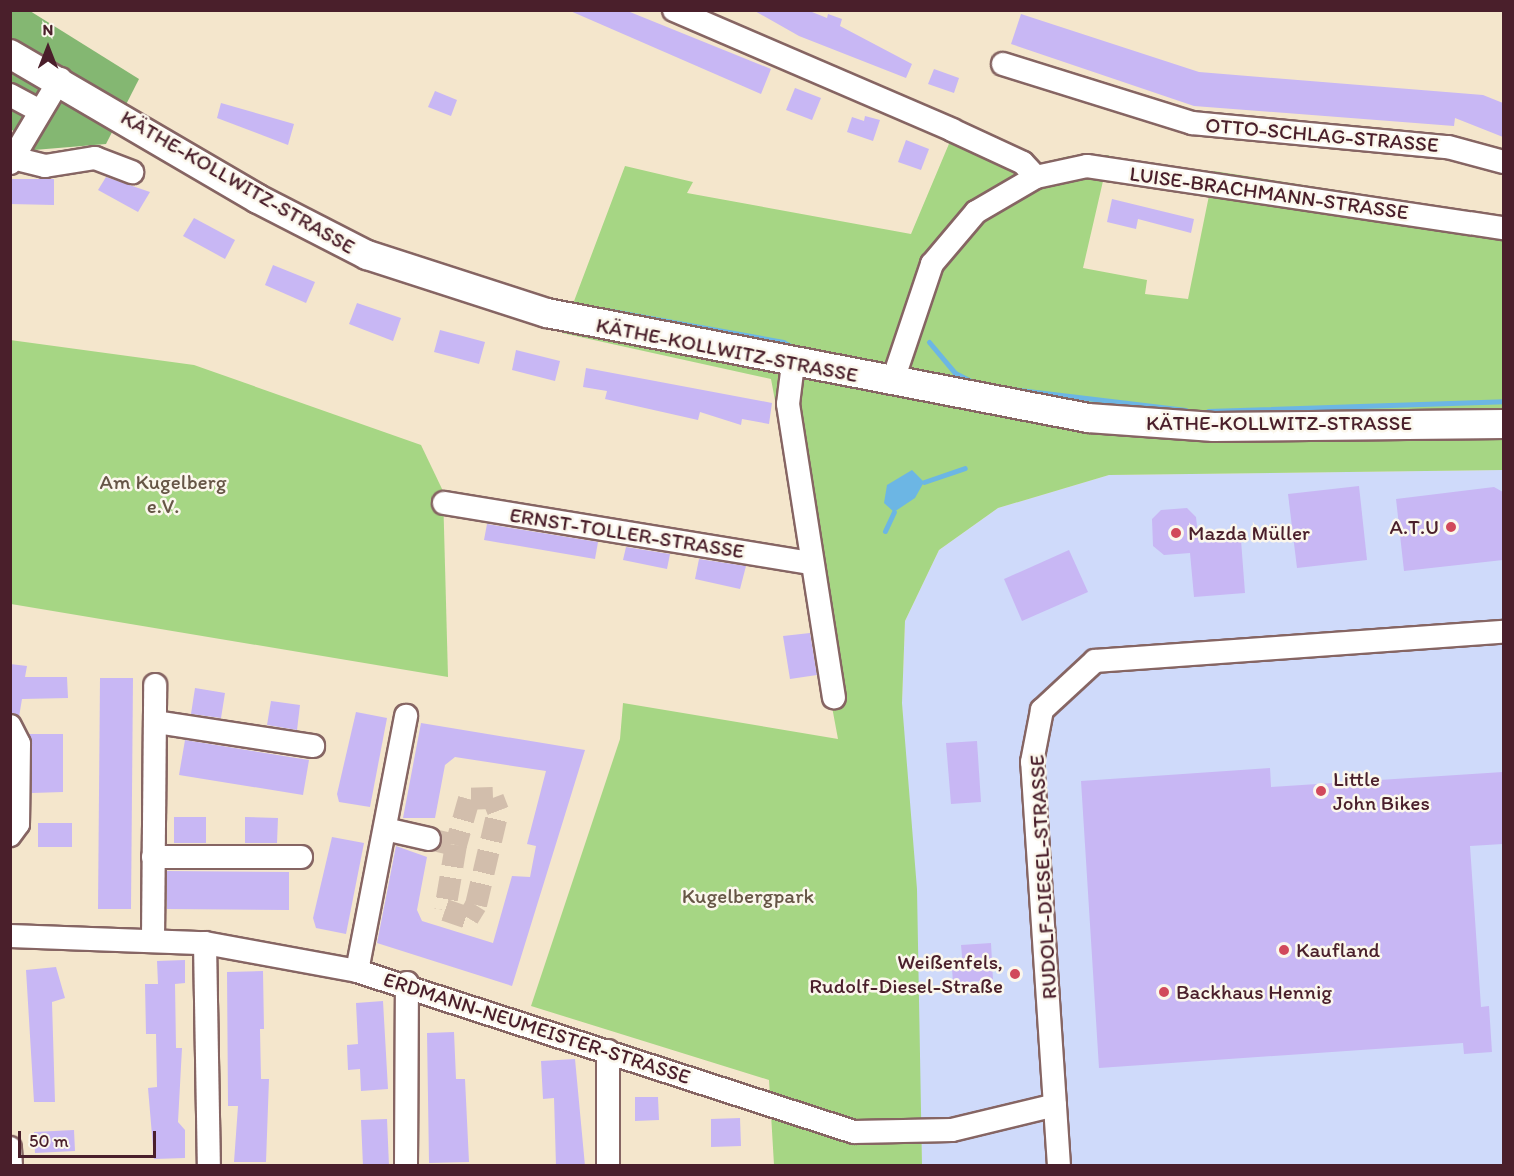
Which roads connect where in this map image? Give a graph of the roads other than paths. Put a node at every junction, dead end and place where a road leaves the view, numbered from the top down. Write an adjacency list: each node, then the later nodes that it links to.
1 (674, 10): 10 (street)
2 (10, 54): 4 (main road, KÄTHE-KOLLWITZ-STRASSE)
3 (1003, 64): 8 (street, OTTO-SCHLAG-STRASSE)
4 (60, 79): 6 (street); 12 (main road, KÄTHE-KOLLWITZ-STRASSE)
5 (10, 95): 6 (street)
6 (40, 111): 7 (street)
7 (12, 160): 9 (street)
8 (1503, 162)
9 (132, 172)
10 (1036, 177): 11 (street, LUISE-BRACHMANN-STRASSE); 13 (street, LUISE-BRACHMANN-STRASSE)
11 (1503, 228)
12 (793, 364): 13 (main road, KÄTHE-KOLLWITZ-STRASSE); 16 (street)
13 (892, 383): 14 (main road, KÄTHE-KOLLWITZ-STRASSE)
14 (1503, 424)
15 (444, 503): 16 (street, ERNST-TOLLER-STRASSE)
16 (809, 562): 19 (street)
17 (1503, 632): 35 (street, RUDOLF-DIESEL-STRASSE)
18 (155, 686): 21 (street)
19 (834, 697)
20 (406, 716): 24 (street)
21 (156, 722): 23 (street); 27 (street)
22 (10, 726): 25 (street)
23 (313, 746)
24 (385, 829): 26 (street); 32 (street)
25 (10, 835)
26 (429, 839)
27 (153, 857): 28 (street); 30 (street)
28 (301, 857)
29 (10, 936): 30 (street, ERDMANN-NEUMEISTER-STRASSE)
30 (153, 939): 31 (street, ERDMANN-NEUMEISTER-STRASSE)
31 (205, 943): 32 (street, ERDMANN-NEUMEISTER-STRASSE); 38 (street)
32 (357, 971): 33 (street, ERDMANN-NEUMEISTER-STRASSE)
33 (407, 983): 34 (street, ERDMANN-NEUMEISTER-STRASSE); 39 (street)
34 (608, 1051): 35 (street, ERDMANN-NEUMEISTER-STRASSE); 40 (street)
35 (1055, 1105): 41 (street, RUDOLF-DIESEL-STRASSE)
36 (10, 1148): 37 (street)
37 (11, 1166)
38 (209, 1166)
39 (406, 1166)
40 (608, 1166)
41 (1059, 1166)

